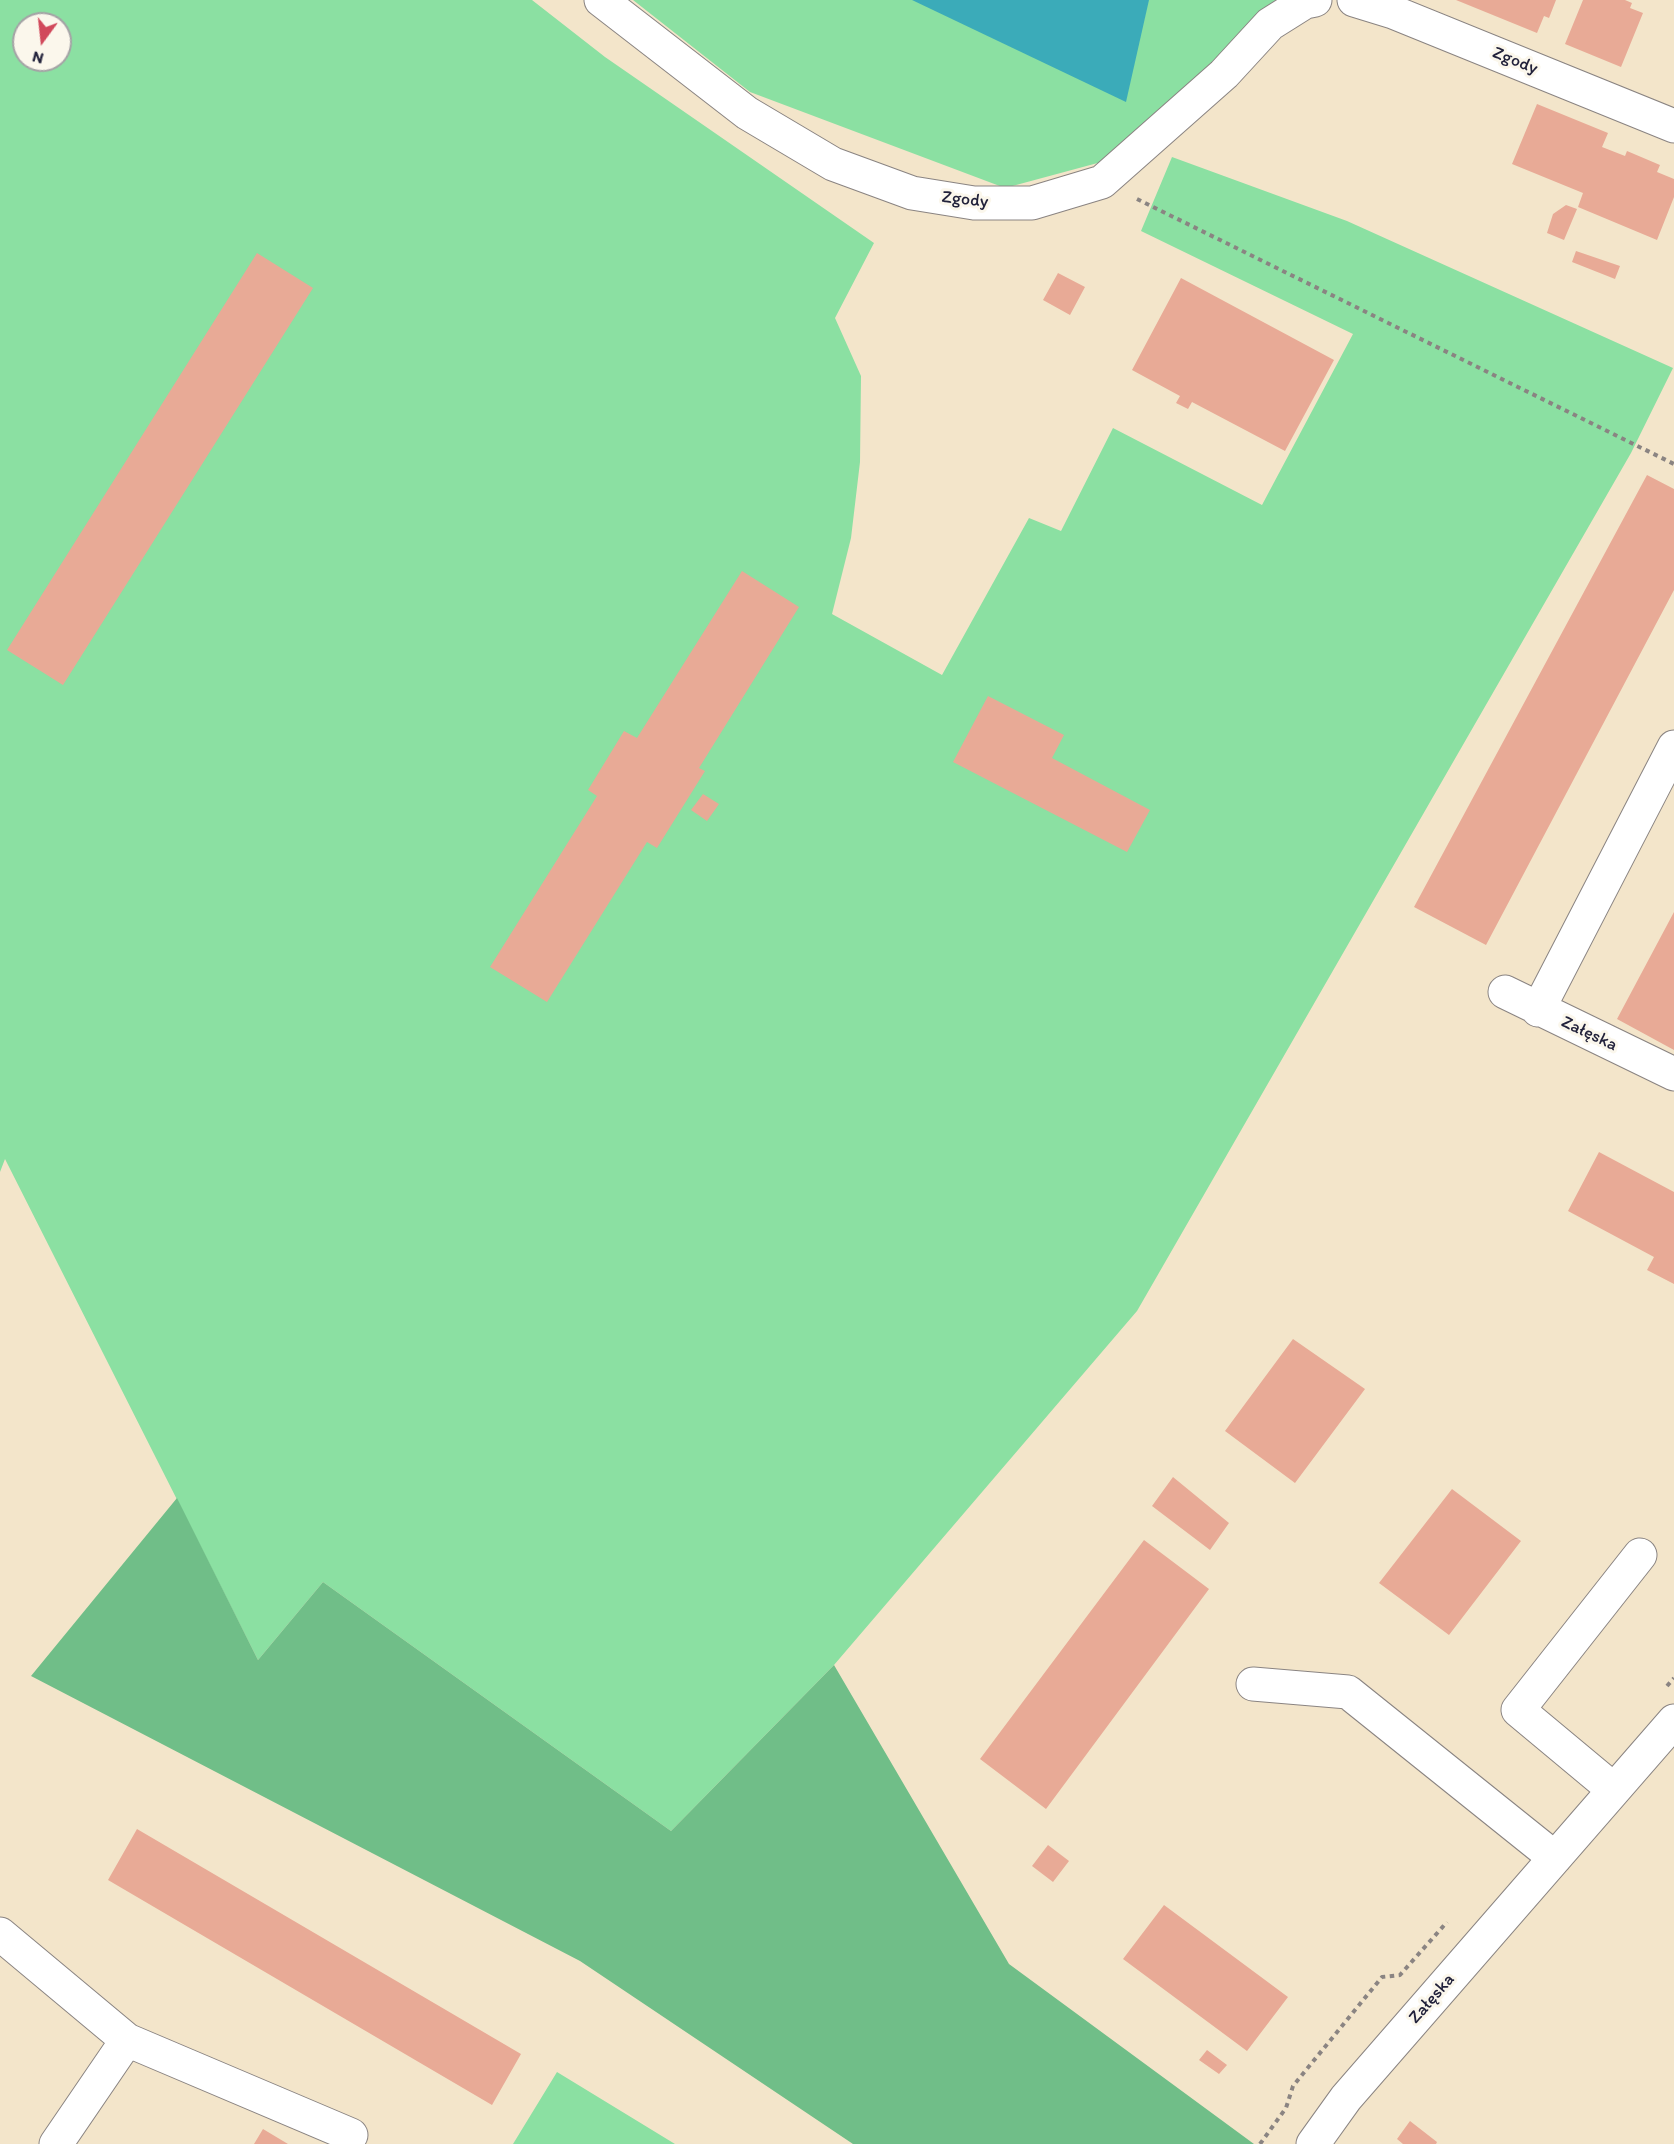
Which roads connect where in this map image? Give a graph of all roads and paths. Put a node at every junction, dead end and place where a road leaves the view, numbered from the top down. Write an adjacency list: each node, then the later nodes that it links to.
1 (601, 0): 5 (street, Zgody)
2 (1315, 0): 5 (street, Zgody)
3 (1354, 0): 4 (street, Zgody)
4 (1674, 126)
5 (1102, 182): 6 (path)
6 (1674, 464)
7 (1674, 747): 9 (street)
8 (1504, 992): 9 (street, Załęska)
9 (1538, 1010): 10 (street, Załęska)
10 (1674, 1074)
11 (1640, 1555): 14 (street)
12 (1253, 1684): 15 (street)
13 (1674, 1721): 14 (street, Załęska)
14 (1614, 1790): 15 (street, Załęska)
15 (1555, 1858): 22 (street, Załęska)
16 (1448, 1922): 21 (path)
17 (0, 1934): 18 (street)
18 (127, 2040): 19 (street); 20 (street)
19 (351, 2135)
20 (56, 2144)
21 (1260, 2144)
22 (1313, 2144)

